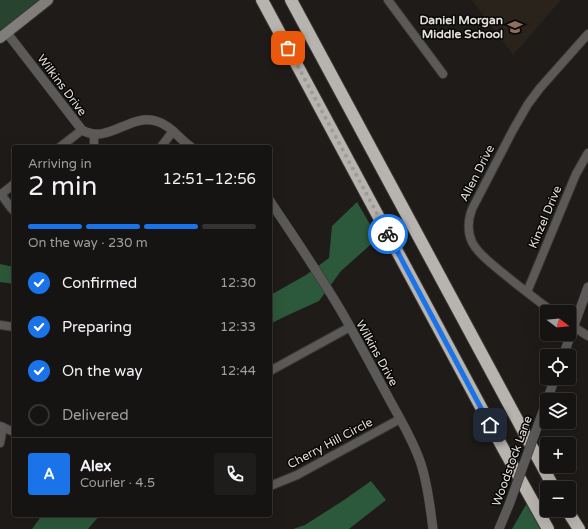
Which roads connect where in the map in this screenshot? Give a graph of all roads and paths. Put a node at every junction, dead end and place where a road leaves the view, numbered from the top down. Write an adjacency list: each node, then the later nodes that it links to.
1 (48, 0): 6 (main road)
2 (262, 0): 40 (highway)
3 (291, 0): 35 (highway)
4 (388, 0): 7 (street)
5 (588, 34): 21 (street, Allen Drive)
6 (3, 36): 8 (street, Wilkins Drive)
7 (443, 74)
8 (82, 130): 10 (street, Wilkins Drive); 11 (street)
9 (173, 131): 10 (street); 13 (street); 14 (street)
10 (94, 134): 12 (street)
11 (63, 145)
12 (94, 145)
13 (162, 145)
14 (189, 145)
15 (588, 152): 21 (street, Kinzel Drive)
16 (12, 186): 17 (street)
17 (1, 194): 19 (street)
18 (272, 203): 26 (street, Wilkins Drive)
19 (12, 209)
20 (588, 287): 23 (street)
21 (527, 292): 22 (street, Allen Drive)
22 (544, 305)
23 (576, 315)
24 (0, 325): 25 (street)
25 (12, 327)
26 (350, 327): 29 (street); 31 (street, Wilkins Drive)
27 (576, 329): 28 (street)
28 (588, 336)
29 (272, 370)
30 (552, 385): 39 (street, Woodstock Lane, bridge)
31 (400, 419): 36 (street, Cherry Hill Circle); 38 (street, Wilkins Drive)
32 (2, 426): 33 (street); 34 (street)
33 (12, 431)
34 (0, 443)
35 (550, 481)
36 (272, 485)
37 (571, 517): 41 (highway)
38 (433, 529)
39 (499, 529)
40 (548, 529)
41 (579, 529)

